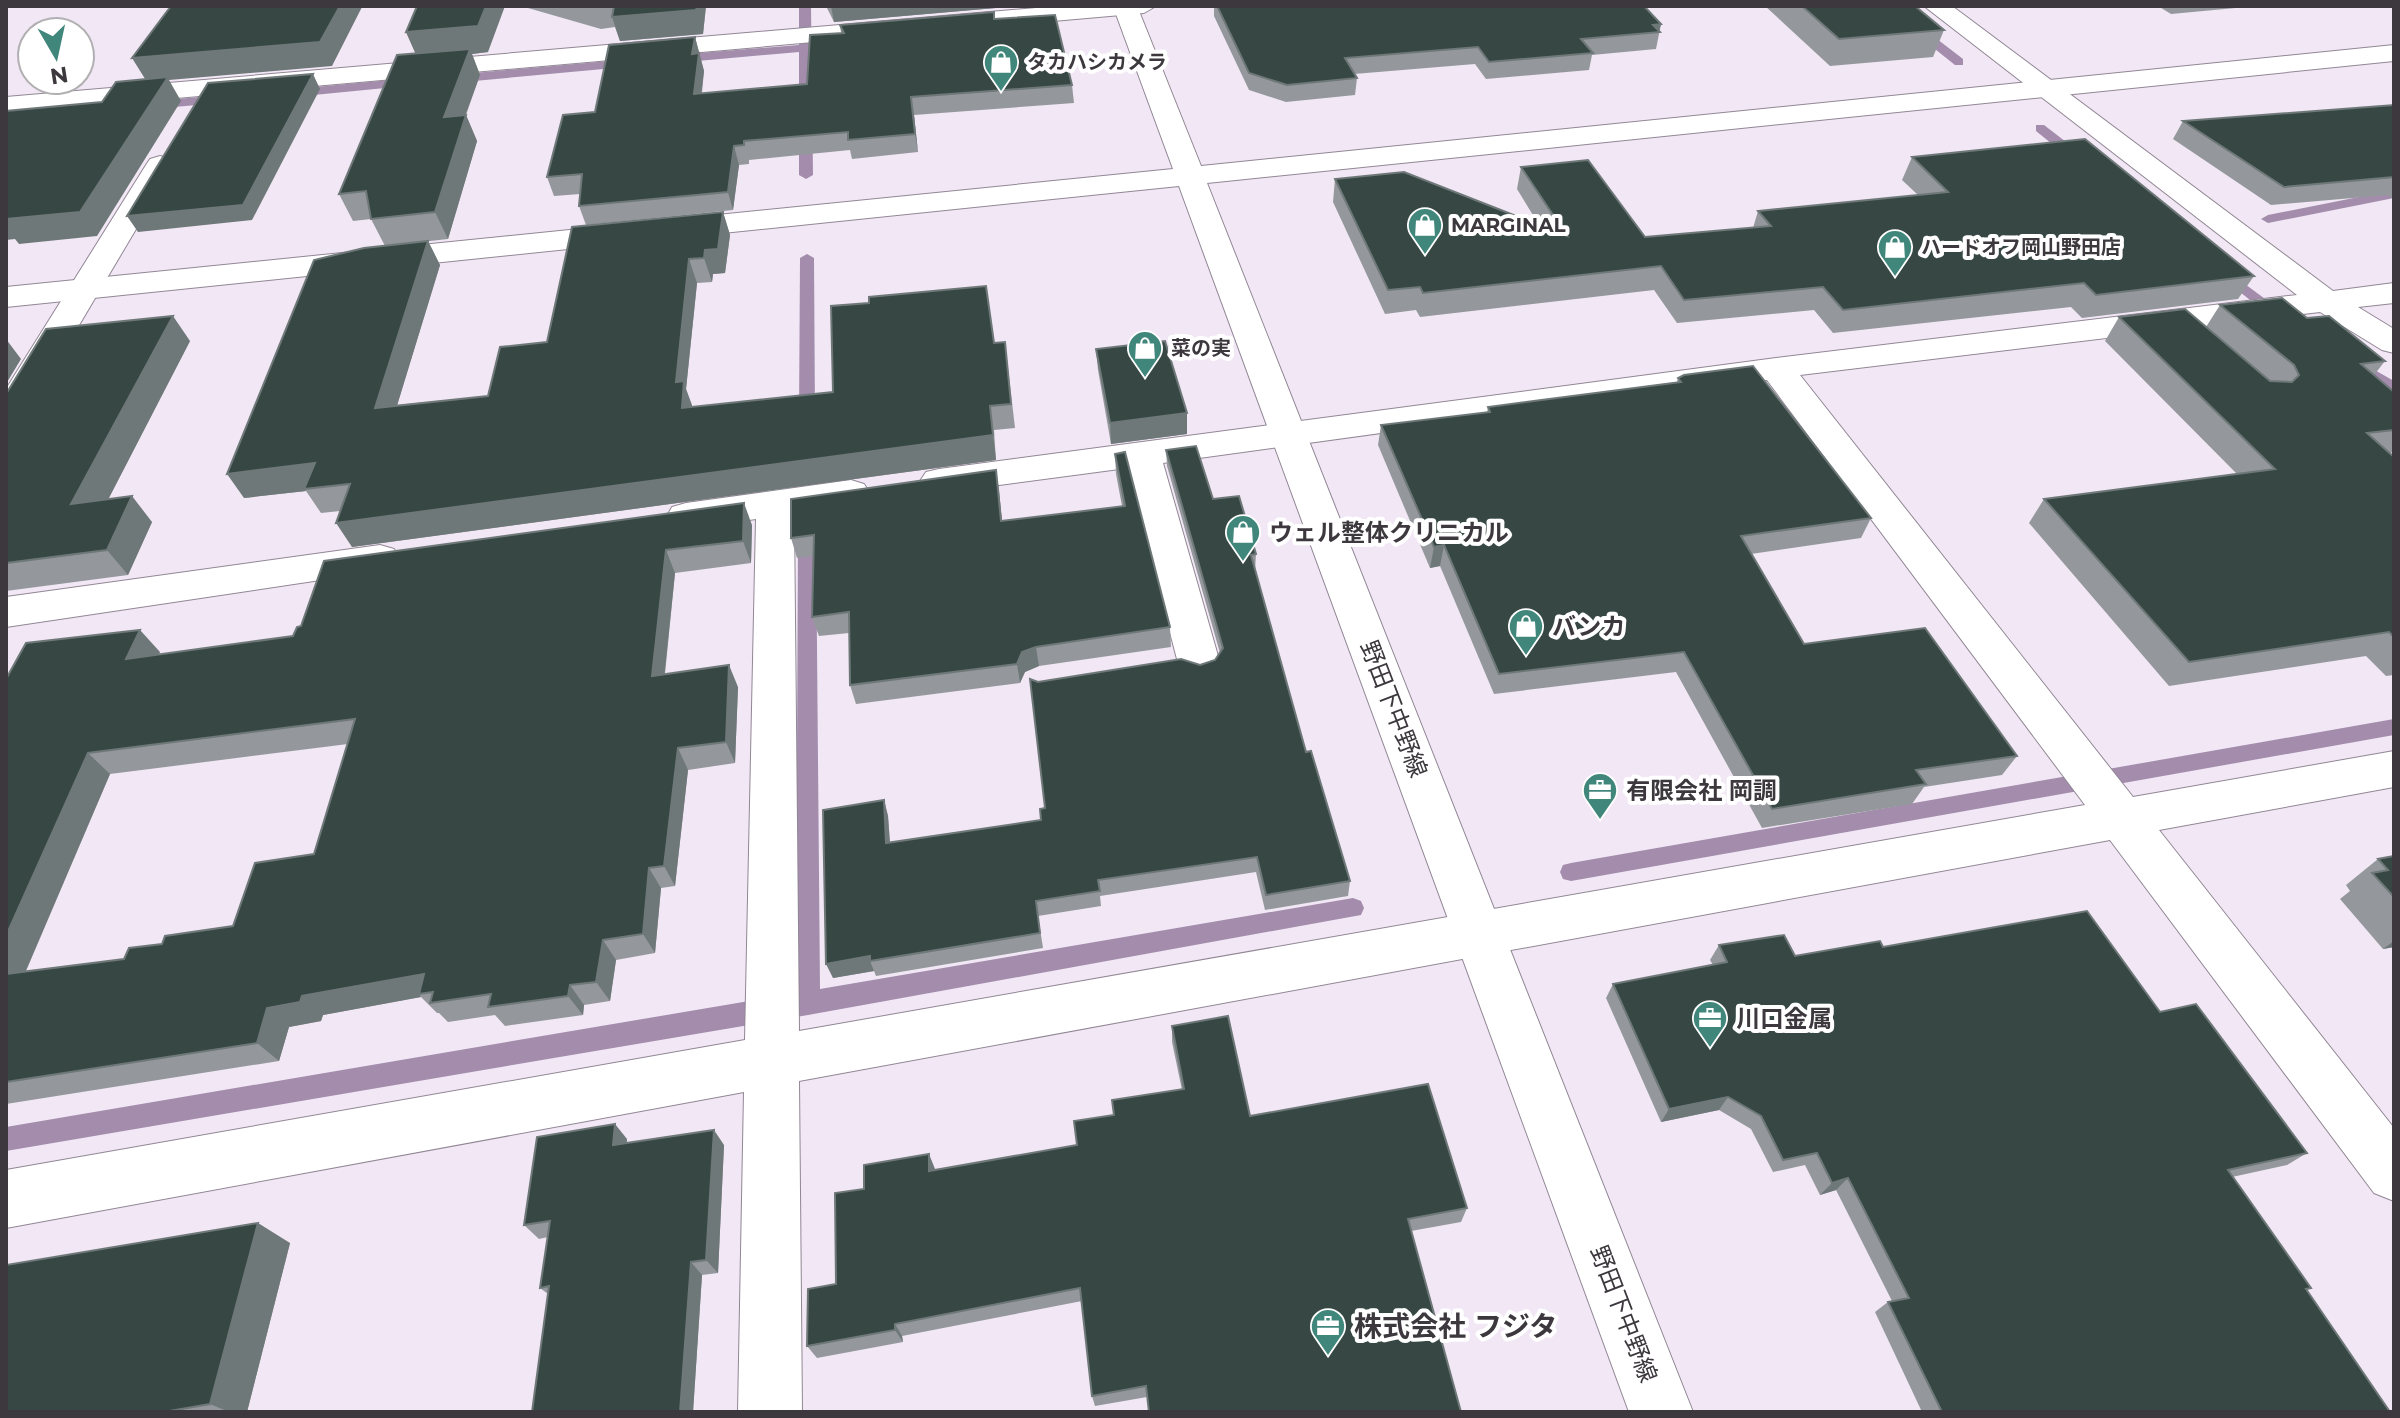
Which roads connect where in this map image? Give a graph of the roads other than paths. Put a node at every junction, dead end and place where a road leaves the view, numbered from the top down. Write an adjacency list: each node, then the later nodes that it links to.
1 (1936, 6): 4 (street)
2 (1132, 7): 5 (street); 7 (street, 野田下中野線)
3 (2394, 53): 4 (street)
4 (2042, 89): 7 (street); 11 (street)
5 (6, 105)
6 (172, 145): 8 (street)
7 (1192, 177): 8 (street); 15 (street, 野田下中野線)
8 (85, 290): 10 (street); 14 (street)
9 (2394, 293): 11 (street)
10 (6, 297)
11 (2327, 302): 12 (street); 13 (street)
12 (2394, 343)
13 (1776, 368): 15 (street); 23 (street)
14 (6, 418)
15 (1288, 434): 16 (street); 24 (street, 野田下中野線)
16 (1142, 454): 17 (street); 21 (street)
17 (798, 500): 18 (street); 25 (street)
18 (650, 521)
19 (414, 554): 20 (street)
20 (6, 612)
21 (1199, 663)
22 (2394, 769): 23 (street)
23 (2103, 790): 24 (street); 26 (street)
24 (1480, 932): 25 (street); 29 (street, 野田下中野線)
25 (774, 1028): 27 (street); 28 (street)
26 (2394, 1173)
27 (6, 1199)
28 (770, 1412)
29 (1661, 1412)

